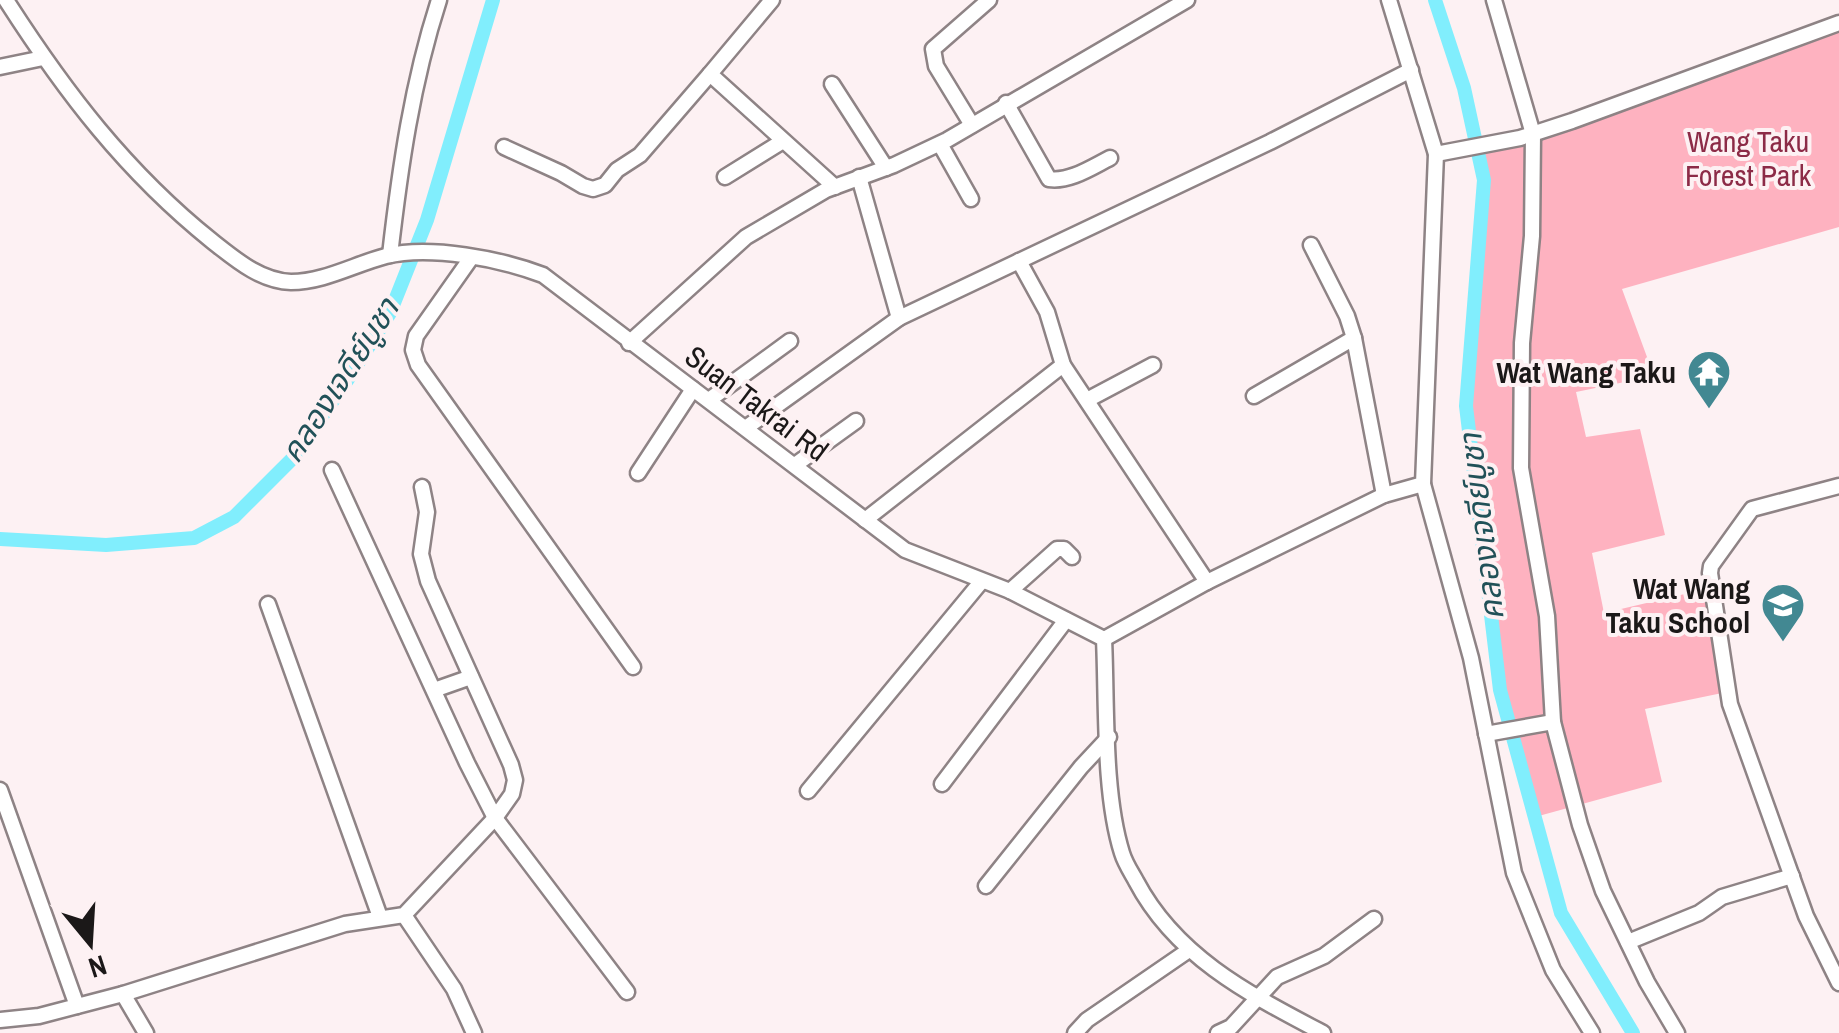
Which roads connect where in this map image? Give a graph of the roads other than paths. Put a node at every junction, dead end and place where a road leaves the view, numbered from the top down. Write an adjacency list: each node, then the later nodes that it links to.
1 (6, 0): 9 (street, Suan Takrai Rd)
2 (438, 0): 28 (street)
3 (772, 0): 12 (street)
4 (989, 0): 15 (street)
5 (1187, 0): 14 (street)
6 (1389, 0): 11 (street)
7 (1494, 0): 16 (street)
8 (1839, 22): 16 (street)
9 (43, 58): 10 (street); 28 (street, Suan Takrai Rd)
10 (0, 67)
11 (1411, 70): 20 (street); 30 (street)
12 (710, 74): 17 (street); 19 (street)
13 (832, 84): 22 (street)
14 (1006, 103): 15 (street); 21 (street)
15 (972, 125): 18 (street)
16 (1527, 136): 20 (street); 61 (street)
17 (783, 141): 23 (street); 25 (street)
18 (940, 144): 22 (street); 26 (street)
19 (504, 148)
20 (1443, 152): 46 (street)
21 (1110, 158)
22 (886, 168): 24 (street)
23 (725, 177)
24 (859, 177): 25 (street); 31 (street)
25 (835, 187): 34 (street)
26 (972, 200)
27 (1311, 245): 32 (street)
28 (398, 255): 29 (street, Suan Takrai Rd)
29 (471, 258): 34 (street, Suan Takrai Rd); 58 (street)
30 (1019, 261): 31 (street); 35 (street)
31 (899, 318): 42 (street)
32 (1354, 338): 38 (street); 49 (street)
33 (790, 341): 39 (street)
34 (630, 343): 37 (street, Suan Takrai Rd)
35 (1063, 365): 40 (street); 50 (street)
36 (1153, 365): 40 (street)
37 (693, 389): 39 (street, Suan Takrai Rd); 45 (street)
38 (1254, 396)
39 (709, 400): 42 (street, Suan Takrai Rd)
40 (1087, 400): 53 (street)
41 (856, 421): 43 (street)
42 (747, 427): 43 (street, Suan Takrai Rd)
43 (796, 465): 50 (street, Suan Takrai Rd)
44 (332, 470): 60 (street)
45 (638, 474)
46 (1423, 484): 49 (street); 62 (street)
47 (1839, 486): 68 (street)
48 (422, 487): 59 (street)
49 (1384, 495): 53 (street)
50 (864, 520): 52 (street, Suan Takrai Rd)
51 (1072, 557): 54 (street)
52 (981, 582): 54 (street, Suan Takrai Rd); 66 (street)
53 (1207, 582): 57 (street)
54 (1010, 591): 56 (street, Suan Takrai Rd)
55 (268, 604): 71 (street)
56 (1066, 620): 57 (street, Suan Takrai Rd); 64 (street)
57 (1104, 639): 63 (street)
58 (634, 666)
59 (471, 677): 60 (street); 67 (street)
60 (434, 690): 67 (street)
61 (1552, 722): 62 (street); 73 (street)
62 (1491, 733): 88 (street)
63 (1109, 737): 69 (street); 74 (street)
64 (942, 784)
65 (0, 790): 79 (street)
66 (808, 792)
67 (496, 818): 70 (street); 76 (street)
68 (1792, 876): 73 (street); 75 (street)
69 (986, 886)
70 (404, 915): 71 (street); 84 (street)
71 (380, 917): 77 (street)
72 (1374, 919): 78 (street)
73 (1628, 942): 89 (street)
74 (1189, 950): 78 (street); 85 (street)
75 (1839, 983)
76 (627, 992)
77 (123, 994): 79 (street); 83 (street)
78 (1257, 999): 86 (street); 87 (street)
79 (76, 1006): 80 (street)
80 (40, 1016): 81 (street); 82 (street)
81 (0, 1020)
82 (50, 1033)
83 (146, 1033)
84 (474, 1033)
85 (1075, 1033)
86 (1218, 1033)
87 (1323, 1033)
88 (1592, 1033)
89 (1677, 1033)

